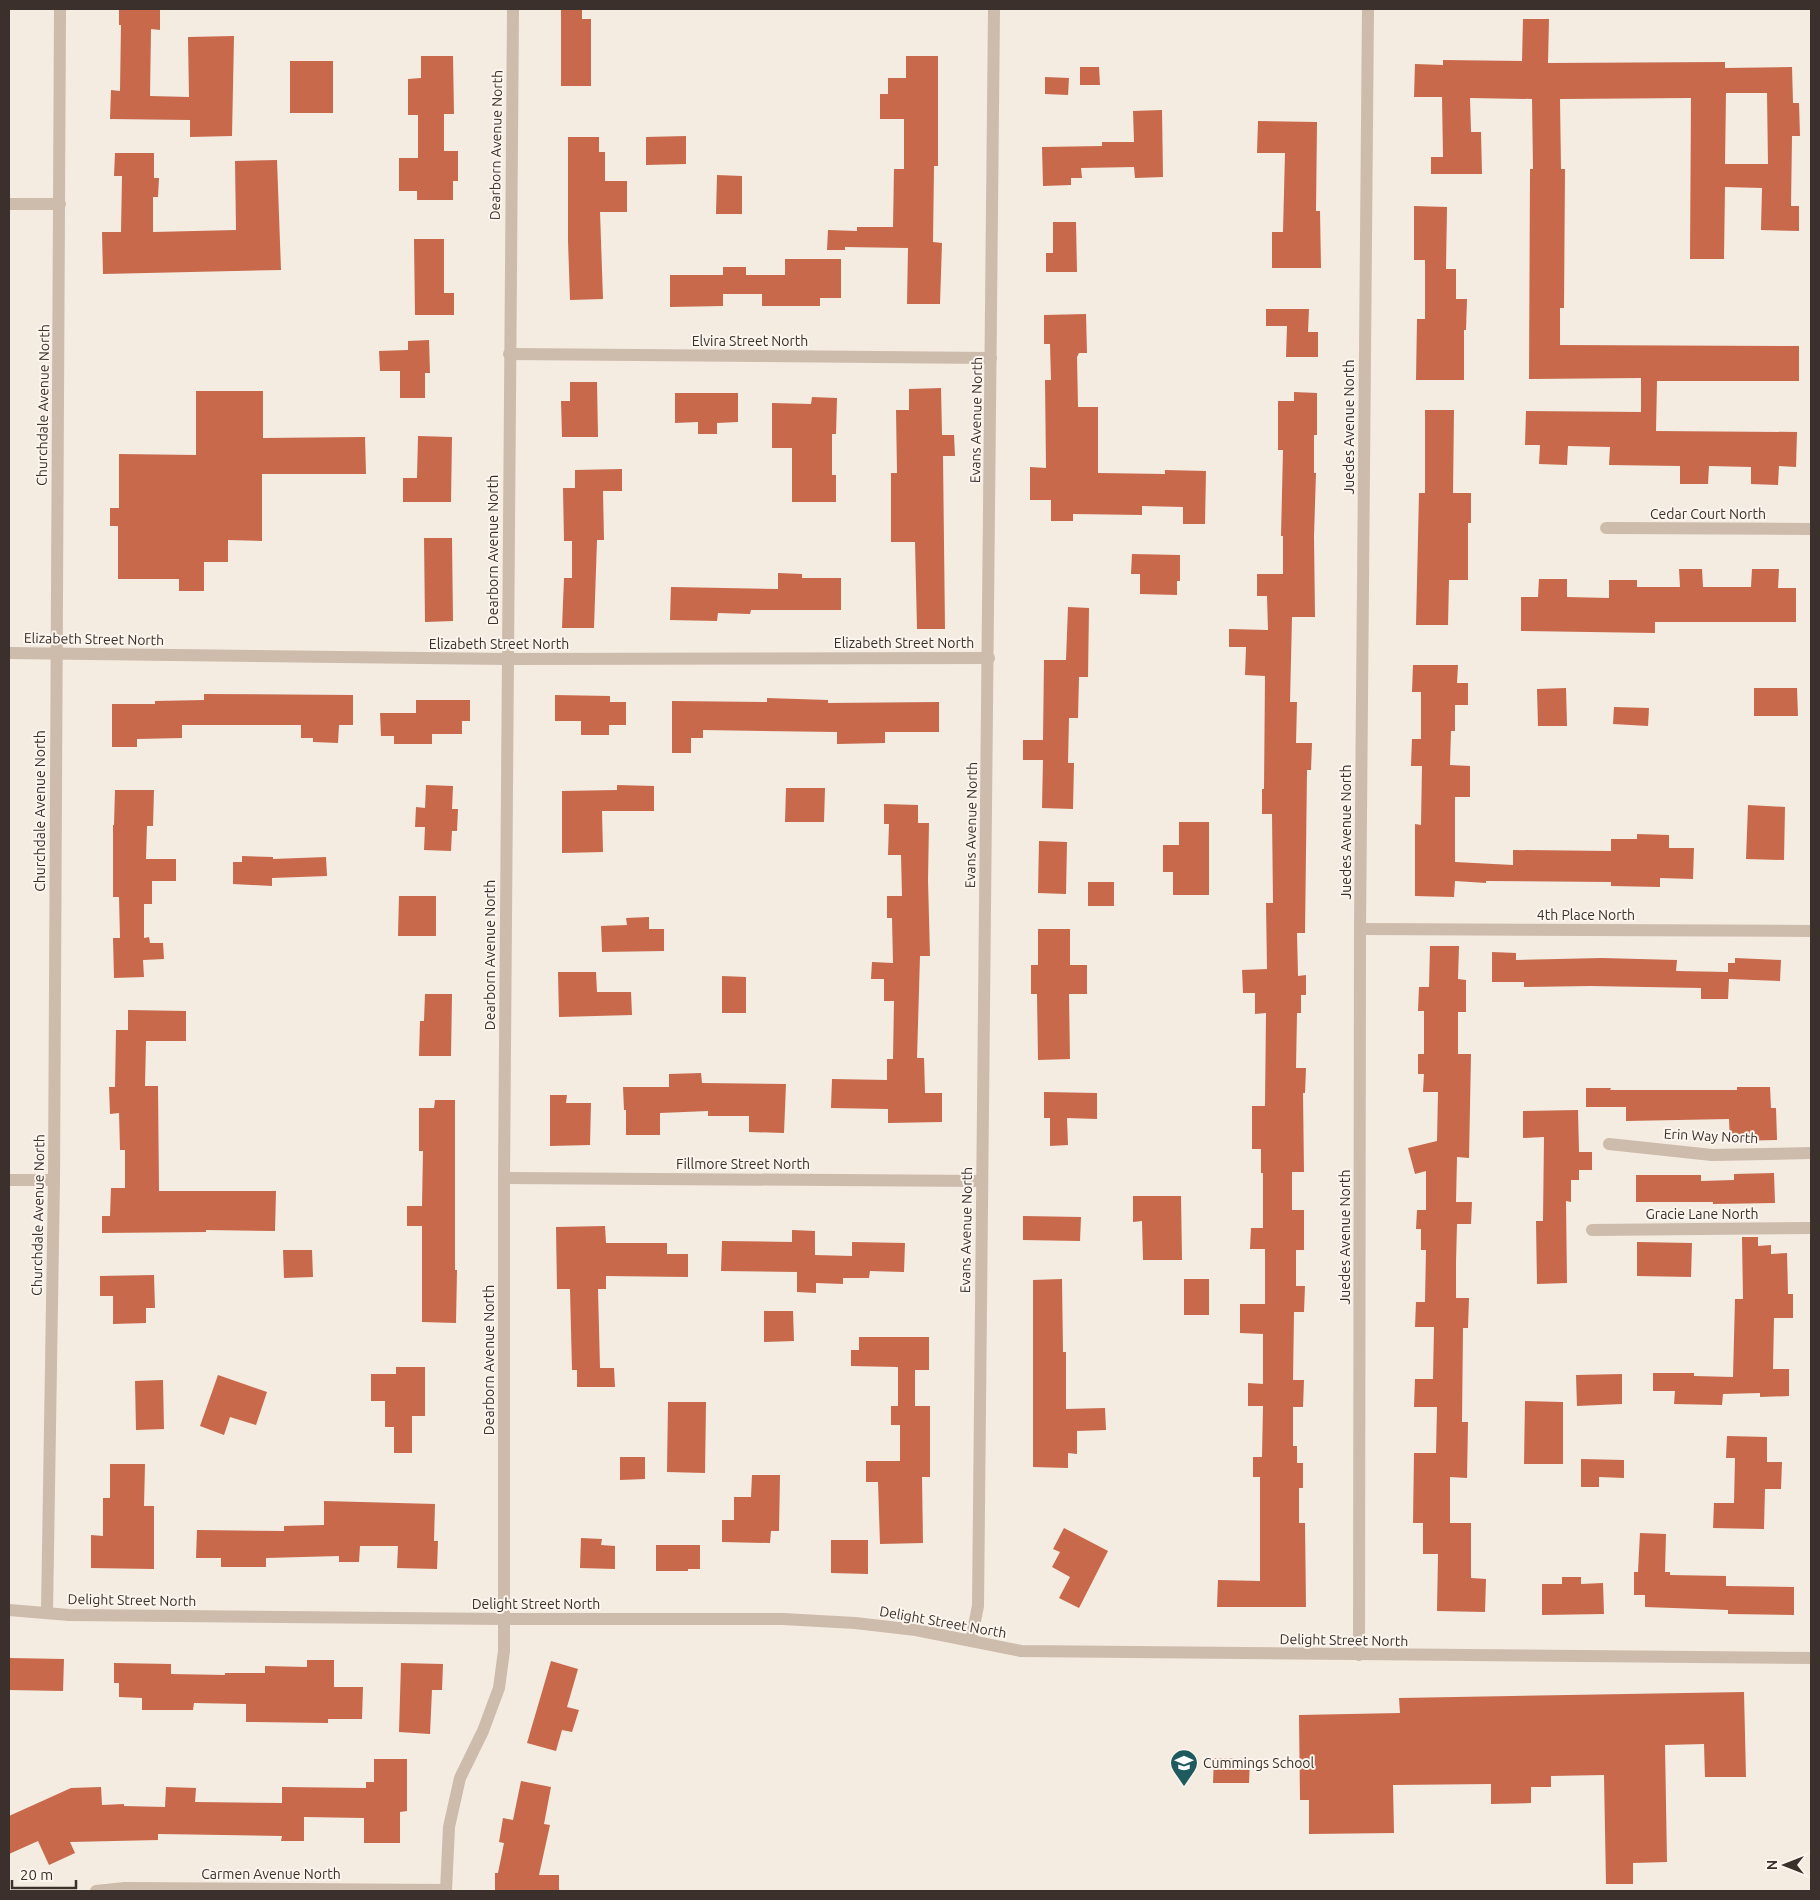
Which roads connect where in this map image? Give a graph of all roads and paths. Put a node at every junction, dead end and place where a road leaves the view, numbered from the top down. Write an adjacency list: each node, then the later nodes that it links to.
1 (60, 9): 6 (street, Churchdale Avenue North)
2 (513, 9): 7 (street, Dearborn Avenue North)
3 (994, 9): 8 (street, Evans Avenue North)
4 (1368, 9): 15 (street, Juedes Avenue North)
5 (9, 204): 6 (street)
6 (60, 204): 12 (street, Churchdale Avenue North)
7 (509, 354): 8 (street, Elvira Street North); 14 (street, Dearborn Avenue North)
8 (991, 358): 13 (street, Evans Avenue North)
9 (1606, 528): 10 (street, Cedar Court North)
10 (1811, 529)
11 (9, 653): 12 (street, Elizabeth Street North)
12 (56, 653): 14 (street, Elizabeth Street North); 21 (street, Churchdale Avenue North)
13 (988, 658): 14 (street, Elizabeth Street North); 22 (street, Evans Avenue North)
14 (508, 659): 19 (street, Dearborn Avenue North)
15 (1360, 929): 16 (street, 4th Place North); 29 (street, Juedes Avenue North)
16 (1811, 931)
17 (1609, 1144): 18 (street, Erin Way North)
18 (1811, 1153)
19 (504, 1178): 22 (street, Fillmore Street North); 27 (street, Dearborn Avenue North)
20 (9, 1180): 21 (street)
21 (54, 1180): 26 (street, Churchdale Avenue North)
22 (982, 1181): 28 (street, Evans Avenue North)
23 (1811, 1228): 24 (street, Gracie Lane North)
24 (1592, 1230)
25 (9, 1610): 26 (street, Delight Street North)
26 (47, 1612): 27 (street, Delight Street North)
27 (505, 1619): 28 (street, Delight Street North); 31 (street, Dearborn Avenue North)
28 (971, 1641): 29 (street, Delight Street North)
29 (1359, 1655): 30 (street, Delight Street North)
30 (1811, 1658)
31 (446, 1890): 32 (street, Carmen Avenue North)
32 (96, 1891)

